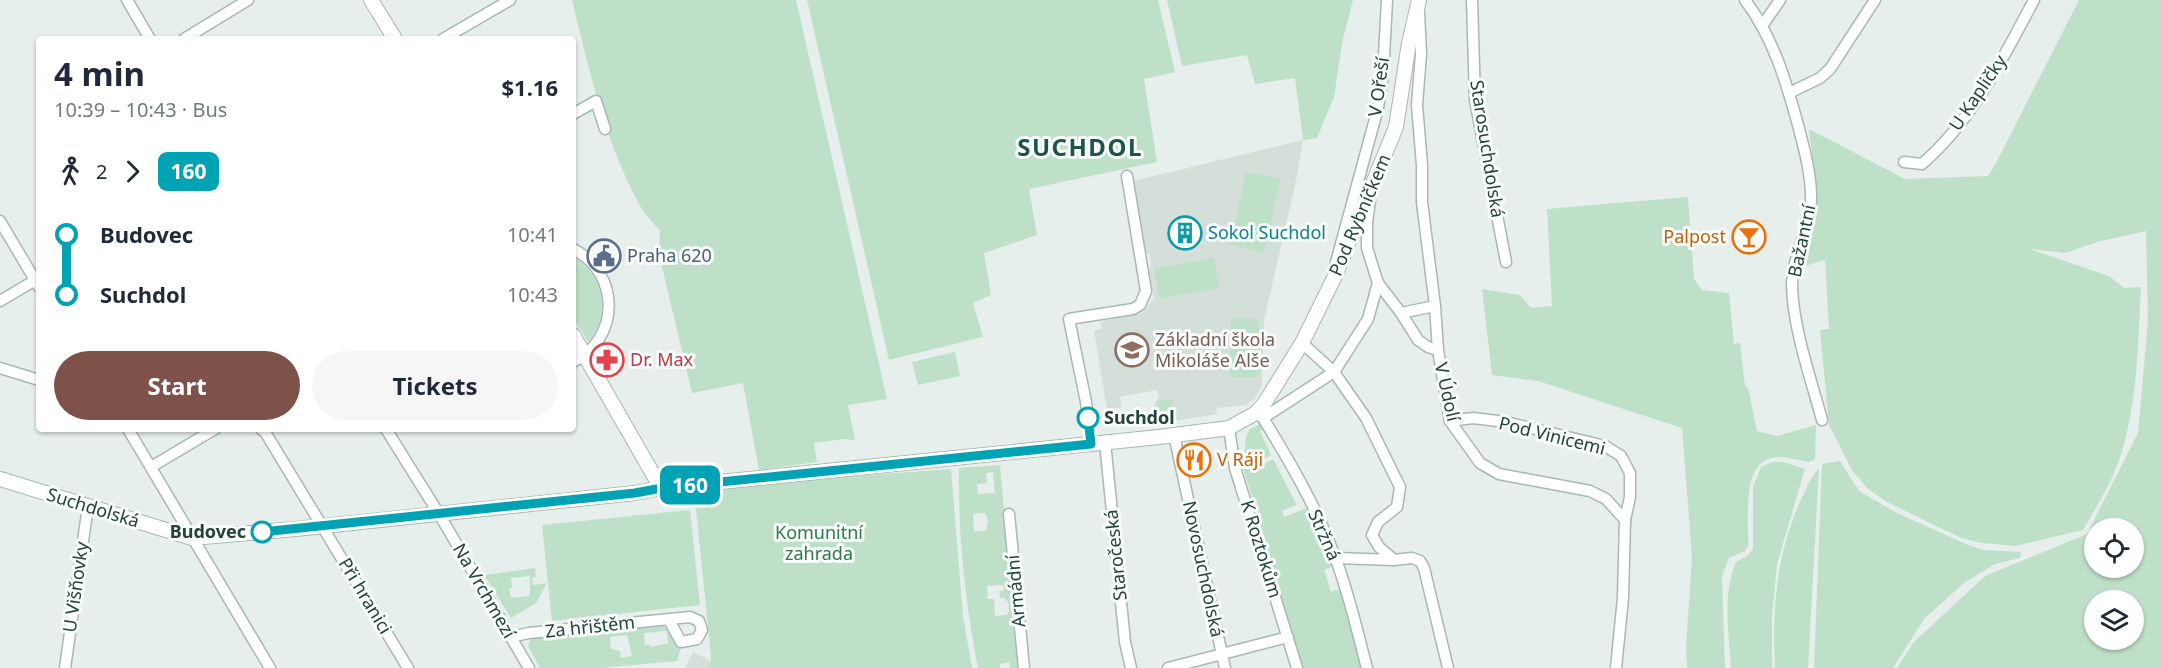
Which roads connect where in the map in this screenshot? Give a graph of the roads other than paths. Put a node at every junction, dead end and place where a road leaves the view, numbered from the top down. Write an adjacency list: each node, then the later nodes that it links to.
1 (127, 0): 13 (street)
2 (248, 0): 14 (street)
3 (371, 0): 15 (street)
4 (510, 0): 16 (street)
5 (1387, 0): 26 (street, V Ořeší)
6 (1472, 0): 25 (street, Starosuchdolská)
7 (1745, 0): 12 (street, Bažantní)
8 (1780, 0): 12 (street)
9 (1875, 0): 17 (street)
10 (2034, 0): 20 (street, U Kapličky)
11 (1419, 2): 22 (street, Pod Rybníčkem); 31 (street, V Údolí)
12 (1762, 26): 17 (street, Bažantní)
13 (148, 36)
14 (189, 36)
15 (393, 36)
16 (447, 36)
17 (1789, 93): 40 (street, Bažantní)
18 (576, 112): 19 (street)
19 (605, 129)
20 (1904, 162)
21 (1127, 176): 48 (street, Staročeská)
22 (1372, 188): 26 (street, Pod Rybníčkem); 29 (street)
23 (0, 221): 27 (street)
24 (576, 251): 35 (street)
25 (1506, 262)
26 (1335, 276): 33 (street, Pod Rybníčkem)
27 (36, 279)
28 (36, 283): 30 (street)
29 (1378, 283): 32 (street); 37 (street)
30 (0, 301)
31 (1435, 306): 32 (street); 34 (street, V Údolí)
32 (1401, 313): 34 (street)
33 (1302, 343): 37 (street); 39 (street, Pod Rybníčkem)
34 (1438, 350): 41 (street, V Údolí)
35 (579, 359): 51 (street)
36 (0, 368): 38 (street)
37 (1334, 372): 39 (street); 59 (street)
38 (36, 379)
39 (1260, 416): 42 (street, Suchdolská); 58 (street, Stržná)
40 (1822, 420)
41 (1450, 421): 55 (street, V Údolí); 55 (street, Pod Vinicemi)
42 (1229, 428): 47 (street, Suchdolská); 61 (street, K Roztokům)
43 (130, 432): 49 (street)
44 (210, 432): 49 (street)
45 (265, 432): 56 (street, Při hranici)
46 (388, 432): 53 (street, Na Vrchmezí)
47 (1174, 435): 48 (street, Suchdolská); 63 (street, Novosuchdolská)
48 (1098, 443): 51 (street, Suchdolská); 69 (street, Staročeská)
49 (151, 467): 57 (street)
50 (0, 479): 52 (street, Suchdolská)
51 (662, 488): 53 (street, Suchdolská)
52 (88, 507): 57 (street, Suchdolská); 64 (street, U Višňovky)
53 (439, 514): 56 (street, Suchdolská); 62 (street, Na Vrchmezí)
54 (1009, 514): 68 (street, Armádní)
55 (1625, 520): 75 (street)
56 (321, 526): 57 (street, Suchdolská); 66 (street, Při hranici)
57 (192, 538): 65 (street)
58 (1336, 558): 59 (street); 73 (street, Stržná)
59 (1394, 560): 74 (street)
60 (669, 620): 62 (street, Za hřištěm)
61 (1288, 636): 63 (street); 72 (street, K Roztokům)
62 (510, 637): 67 (street, Na Vrchmezí)
63 (1222, 653): 70 (street); 71 (street, Novosuchdolská)
64 (64, 668)
65 (270, 668)
66 (408, 668)
67 (529, 668)
68 (1024, 668)
69 (1131, 668)
70 (1168, 668)
71 (1225, 668)
72 (1297, 668)
73 (1367, 668)
74 (1448, 668)
75 (1616, 668)

